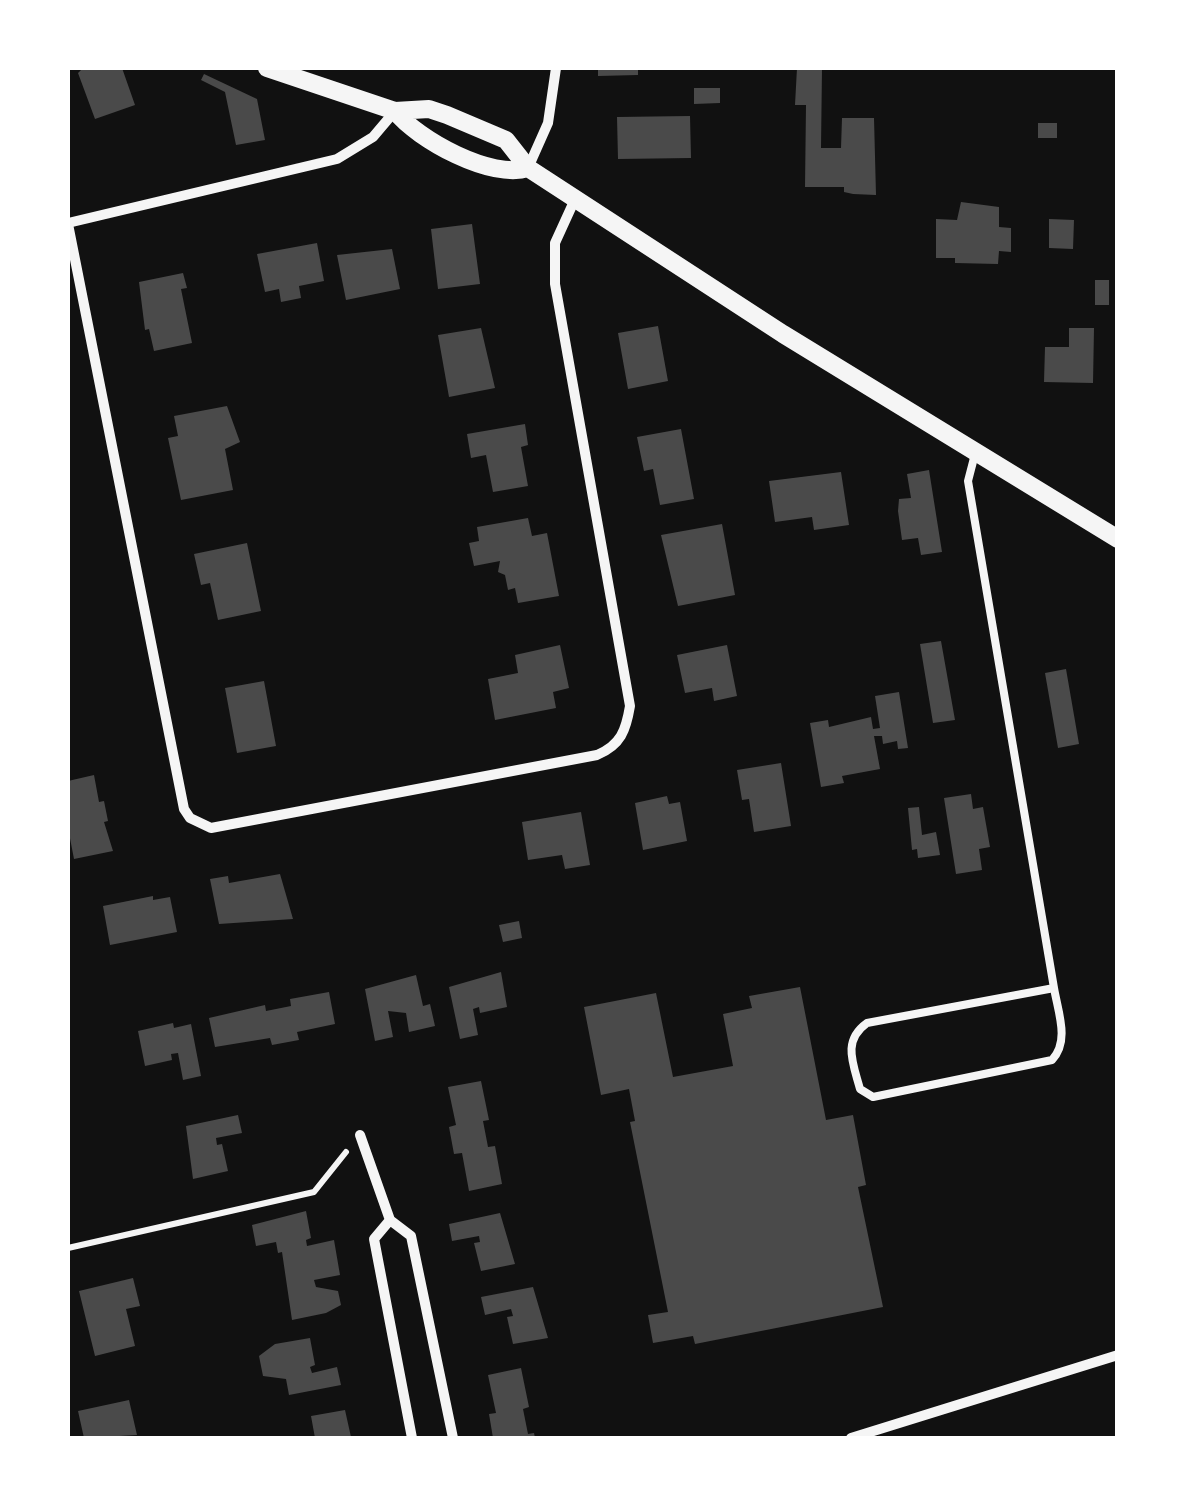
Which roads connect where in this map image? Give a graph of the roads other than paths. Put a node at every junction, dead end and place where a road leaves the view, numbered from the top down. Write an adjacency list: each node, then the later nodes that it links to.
1 (267, 68): 3 (street)
2 (556, 68): 4 (street)
3 (395, 111): 4 (street); 4 (street); 6 (street)
4 (528, 168): 5 (street)
5 (576, 197): 6 (street); 7 (street)
6 (68, 224)
7 (976, 450): 8 (street); 9 (lane)
8 (1118, 539)
9 (1054, 988): 9 (lane)
10 (360, 1135): 11 (street)
11 (390, 1220): 13 (street); 14 (street)
12 (1118, 1354): 15 (street)
13 (412, 1438)
14 (453, 1438)
15 (851, 1438)

